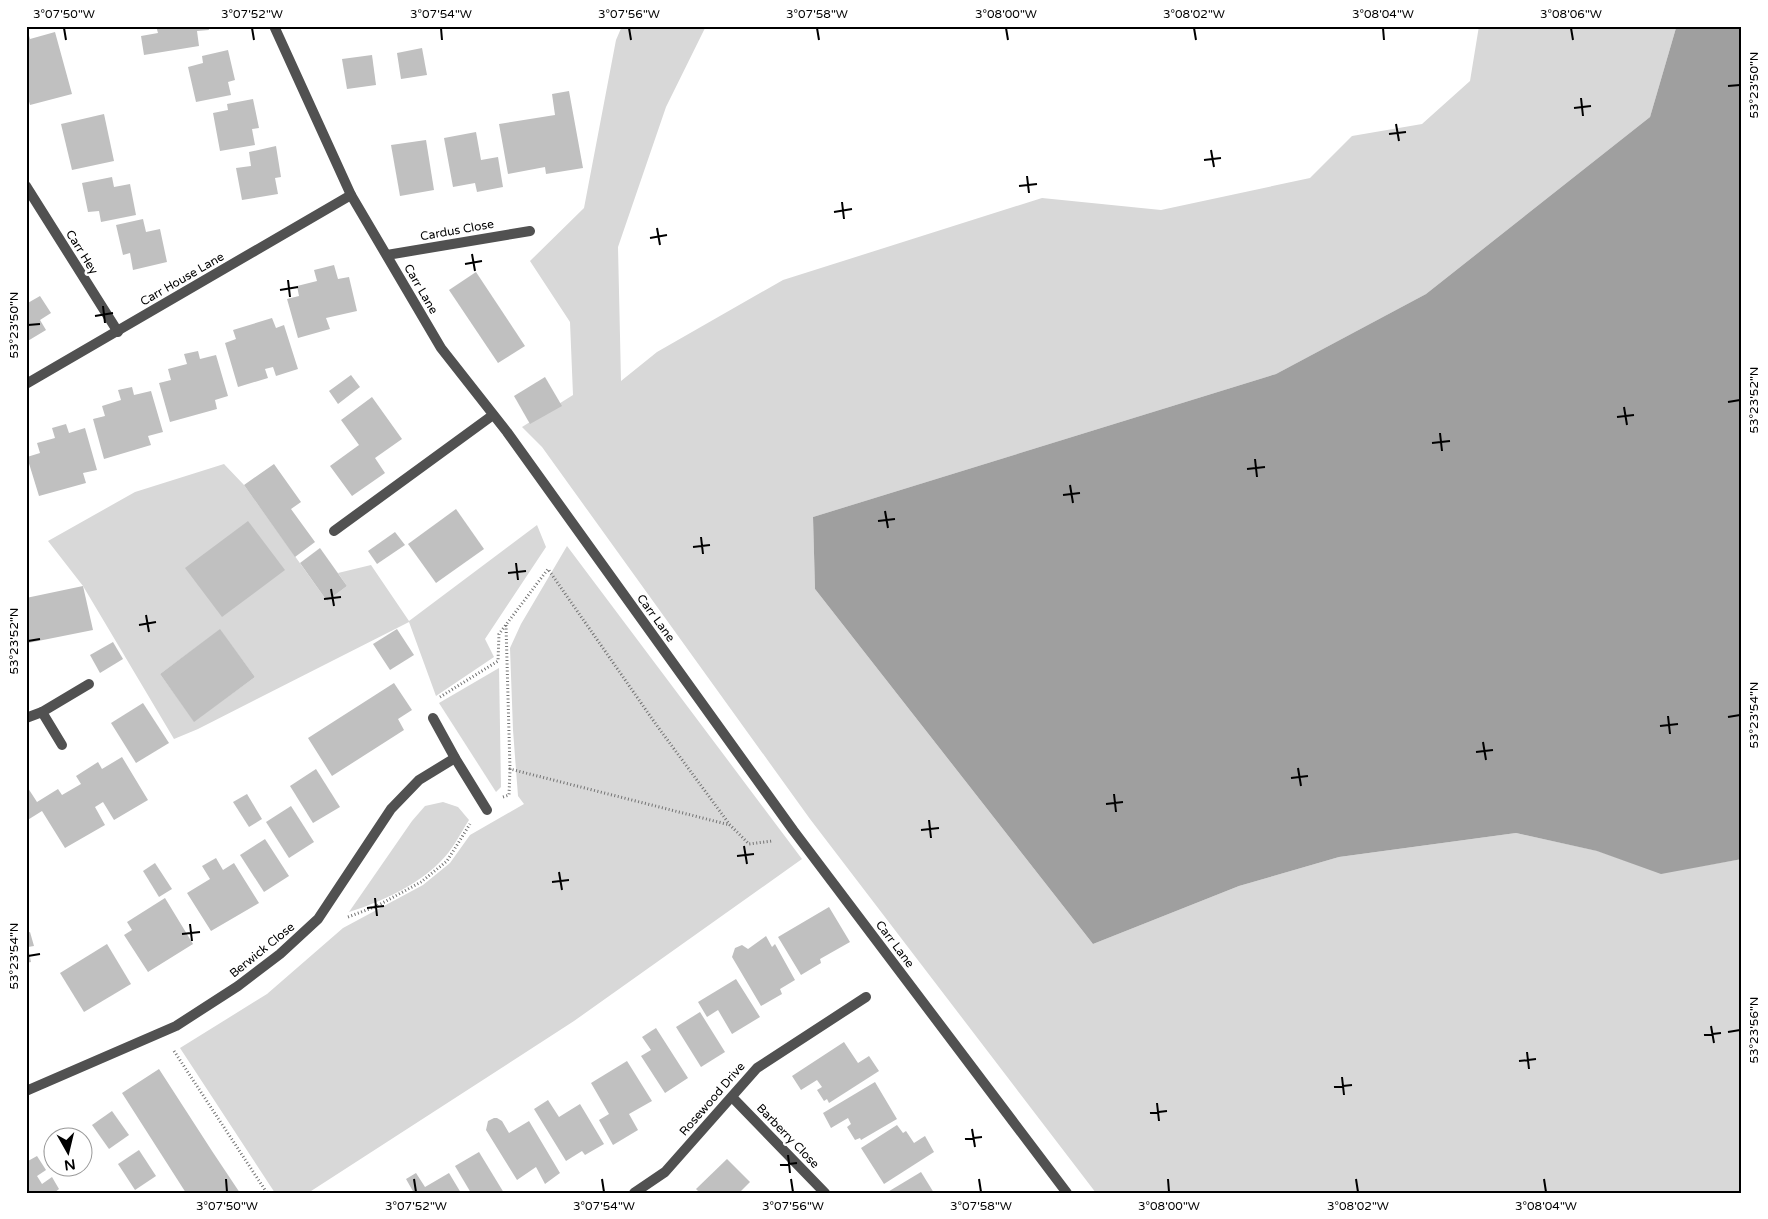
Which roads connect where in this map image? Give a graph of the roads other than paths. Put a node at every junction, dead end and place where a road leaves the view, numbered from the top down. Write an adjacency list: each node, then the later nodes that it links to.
1 (274, 26): 3 (street, Carr Lane)
2 (26, 186): 6 (street, Carr Hey)
3 (351, 195): 5 (street, Carr Lane); 6 (street, Carr House Lane)
4 (530, 231): 5 (street, Cardus Close)
5 (387, 255): 8 (street, Carr Lane)
6 (118, 332): 7 (street, Carr House Lane)
7 (26, 384)
8 (493, 415): 9 (street); 22 (street, Carr Lane)
9 (334, 531)
10 (89, 684): 11 (street)
11 (42, 712): 12 (street); 14 (street)
12 (26, 718)
13 (433, 718): 15 (street)
14 (62, 745)
15 (455, 758): 16 (street); 18 (street, Berwick Close)
16 (485, 806)
17 (866, 997): 19 (street, Rosewood Drive)
18 (26, 1091)
19 (732, 1096): 20 (street, Rosewood Drive); 21 (street, Barberry Close)
20 (634, 1193)
21 (825, 1193)
22 (1067, 1193)

